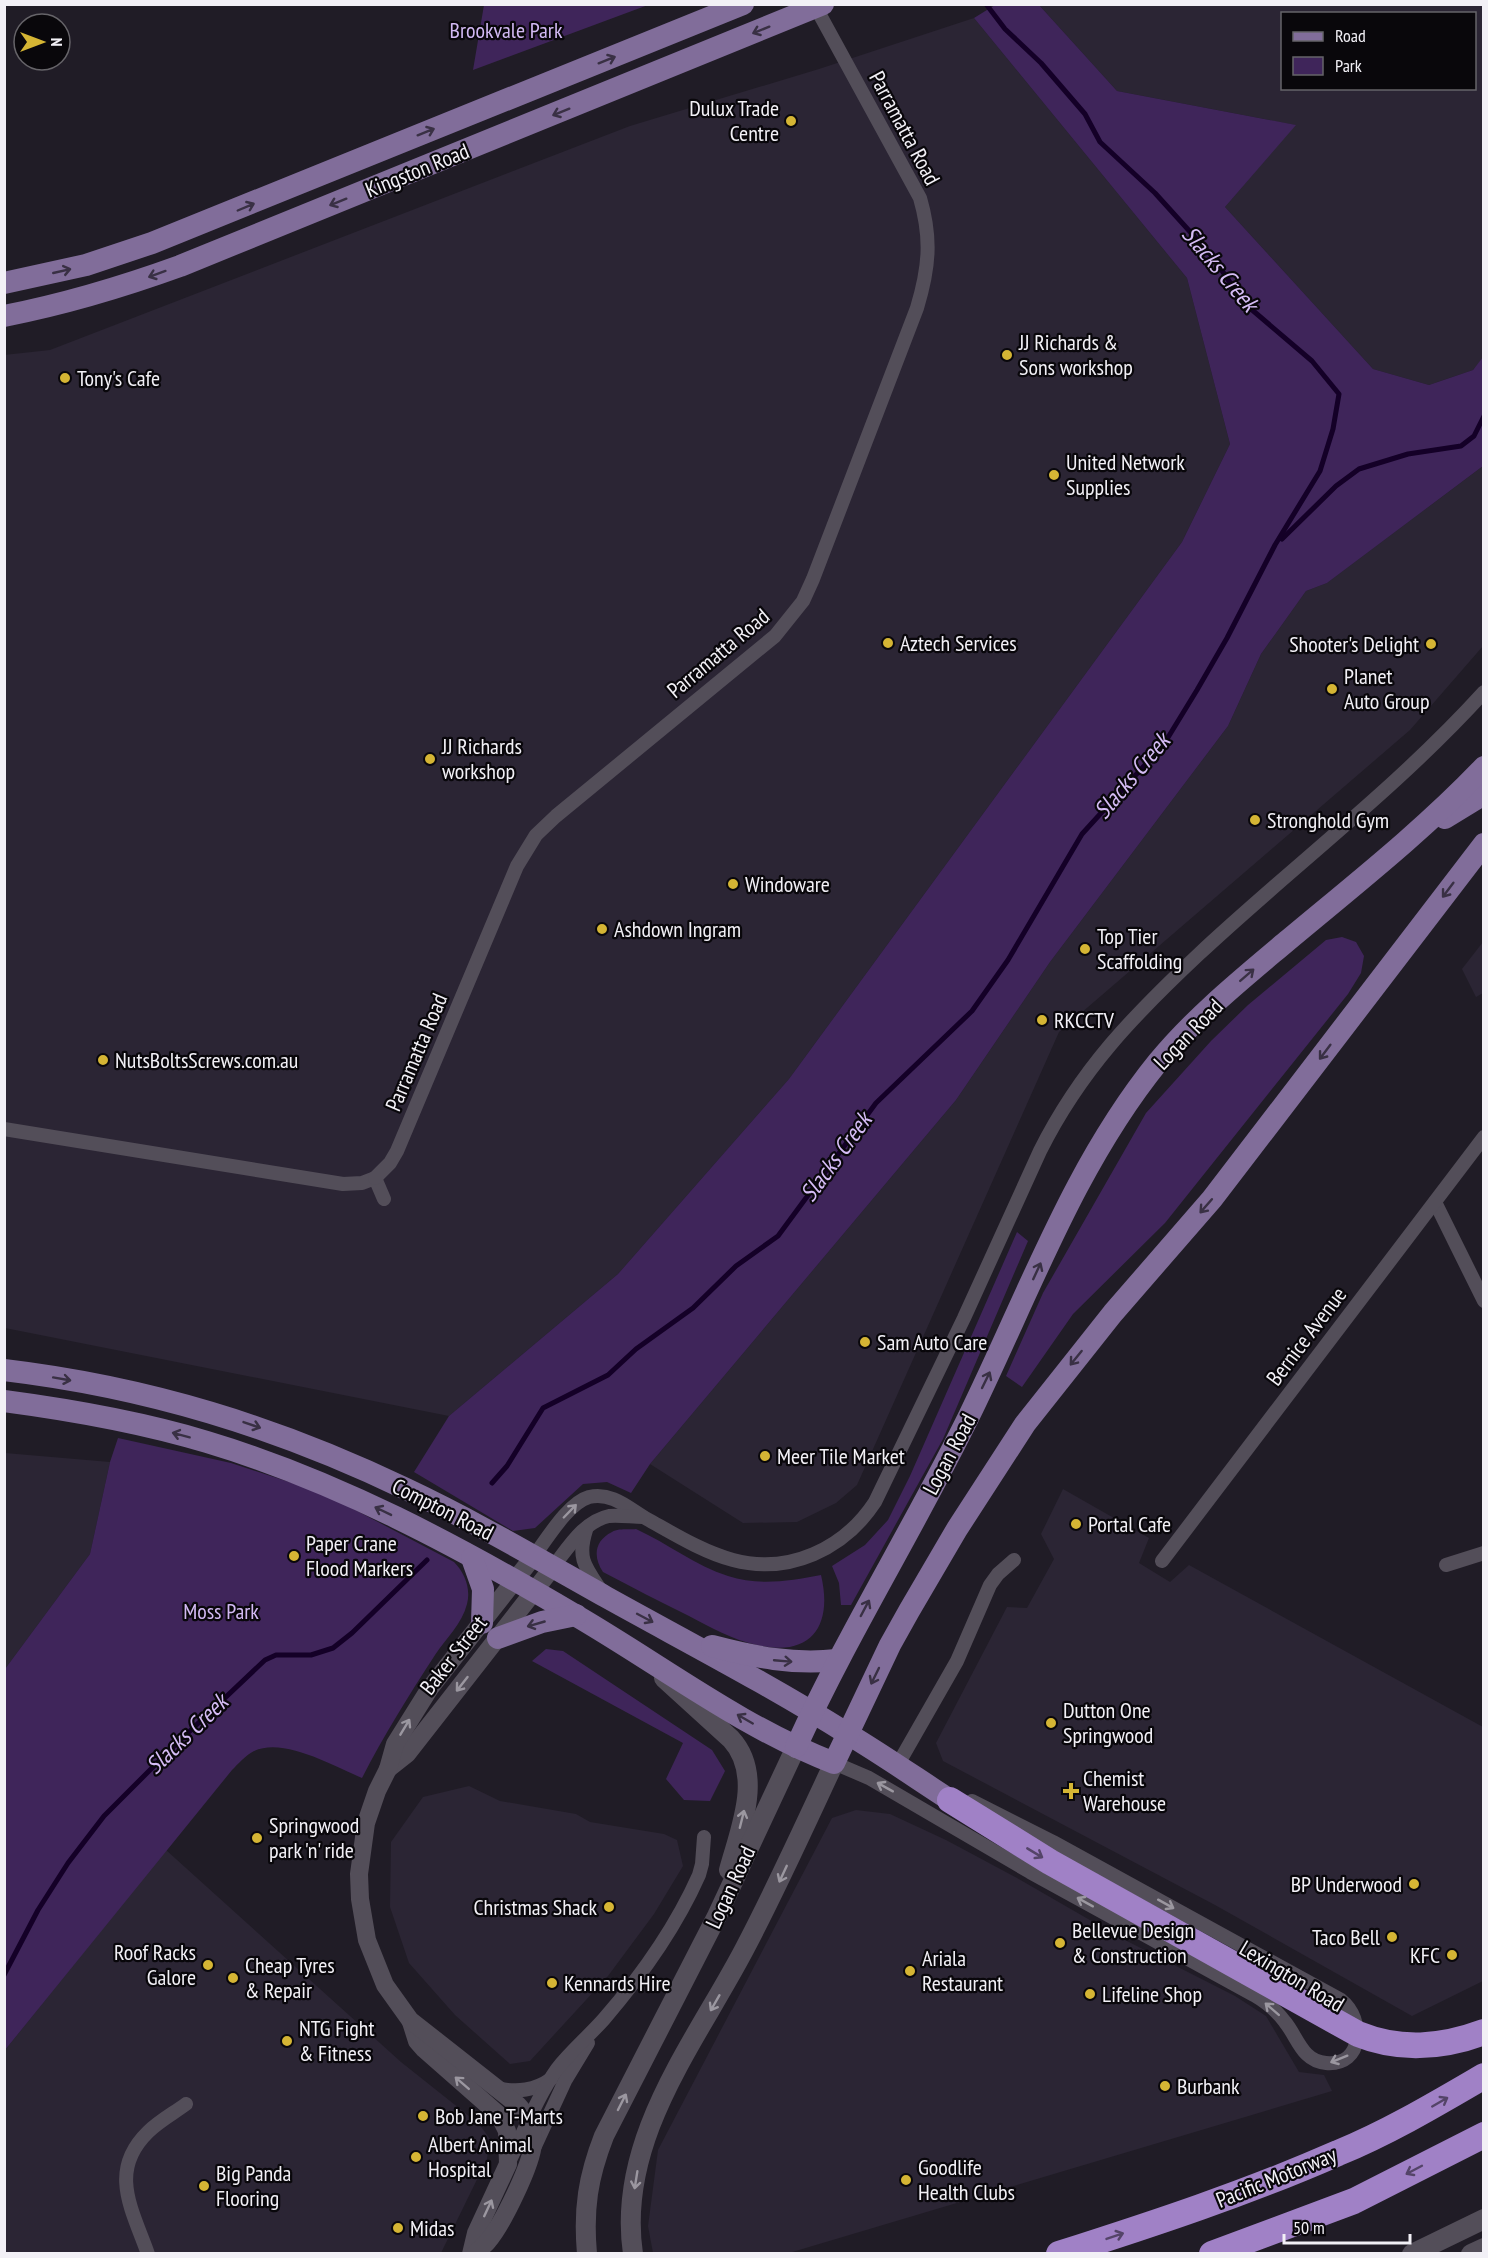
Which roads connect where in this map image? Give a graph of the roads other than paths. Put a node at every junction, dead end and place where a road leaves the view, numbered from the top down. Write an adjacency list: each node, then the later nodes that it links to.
1 (742, 4): 3 (main road, Kingston Road, one-way to 1)
2 (817, 6): 4 (main road, Kingston Road, one-way to 4); 12 (street, Parramatta Road)
3 (4, 283)
4 (4, 316)
5 (1484, 692): 18 (street, Logan Road)
6 (1484, 766): 9 (main road, Logan Road)
7 (1484, 794): 9 (main road)
8 (1484, 844): 35 (main road, Logan Road, one-way to 35)
9 (1400, 845): 33 (main road, Logan Road, one-way to 9)
10 (4, 1129): 12 (street)
11 (1484, 1137): 14 (street, Bernice Avenue)
12 (375, 1179): 13 (street)
13 (384, 1199)
14 (1435, 1202): 15 (street); 24 (street, Bernice Avenue)
15 (1484, 1301)
16 (4, 1370): 21 (main road, Compton Road, one-way to 21)
17 (4, 1401): 22 (main road, Compton Road, one-way to 17)
18 (645, 1518): 19 (street); 21 (street, Logan Road, one-way to 18)
19 (589, 1526): 26 (street); 28 (street)
20 (1484, 1553): 25 (street)
21 (534, 1556): 26 (main road, Compton Road); 27 (street, Baker Street)
22 (472, 1558): 27 (main road, Compton Road); 30 (main road)
23 (1014, 1560): 38 (street)
24 (1162, 1561)
25 (1446, 1565)
26 (553, 1567): 27 (street, Baker Street); 28 (main road, Compton Road)
27 (525, 1586): 29 (main road, Compton Road); 30 (street, Baker Street)
28 (605, 1597): 31 (main road, Compton Road, one-way to 31)
29 (576, 1615): 30 (main road, one-way to 30); 32 (main road, Compton Road)
30 (490, 1630): 42 (street, Baker Street)
31 (685, 1640): 33 (main road, one-way to 33); 34 (main road, Compton Road)
32 (638, 1655): 36 (main road, Compton Road, one-way to 32); 41 (main road, one-way to 32)
33 (837, 1660): 34 (main road, Logan Road)
34 (812, 1712): 35 (main road, Compton Road); 36 (main road, Logan Road)
35 (848, 1734): 37 (main road, Logan Road); 38 (main road)
36 (796, 1747): 37 (main road, Compton Road); 41 (main road, Logan Road)
37 (834, 1763): 44 (street, Lexington Road, one-way to 37); 61 (main road, Logan Road, one-way to 61)
38 (897, 1766): 39 (main road)
39 (950, 1800): 44 (highway, one-way to 44)
40 (704, 1837): 45 (street, Logan Road)
41 (717, 1916): 60 (main road, Logan Road, one-way to 41)
42 (410, 2020): 48 (street, Baker Street); 51 (street, Baker Street, one-way to 42)
43 (1484, 2032): 44 (highway)
44 (1358, 2034)
45 (566, 2068): 47 (street, Logan Road); 50 (street, Logan Road)
46 (1484, 2076): 62 (highway, Pacific Motorway, one-way to 46)
47 (551, 2079): 48 (street); 52 (street, Logan Road)
48 (493, 2087): 52 (street, Baker Street)
49 (186, 2104): 58 (street)
50 (549, 2113): 52 (street); 55 (street, Logan Road)
51 (499, 2115): 52 (street, Baker Street); 54 (street)
52 (529, 2127): 54 (street, Logan Road); 55 (street)
53 (1484, 2135): 63 (highway, one-way to 63)
54 (508, 2164): 59 (street, Logan Road, one-way to 54)
55 (526, 2167): 59 (street)
56 (1484, 2219): 64 (main road)
57 (1484, 2247): 65 (main road)
58 (148, 2253)
59 (473, 2253)
60 (586, 2253)
61 (633, 2253)
62 (1059, 2253)
63 (1212, 2253)
64 (1412, 2253)
65 (1471, 2253)

